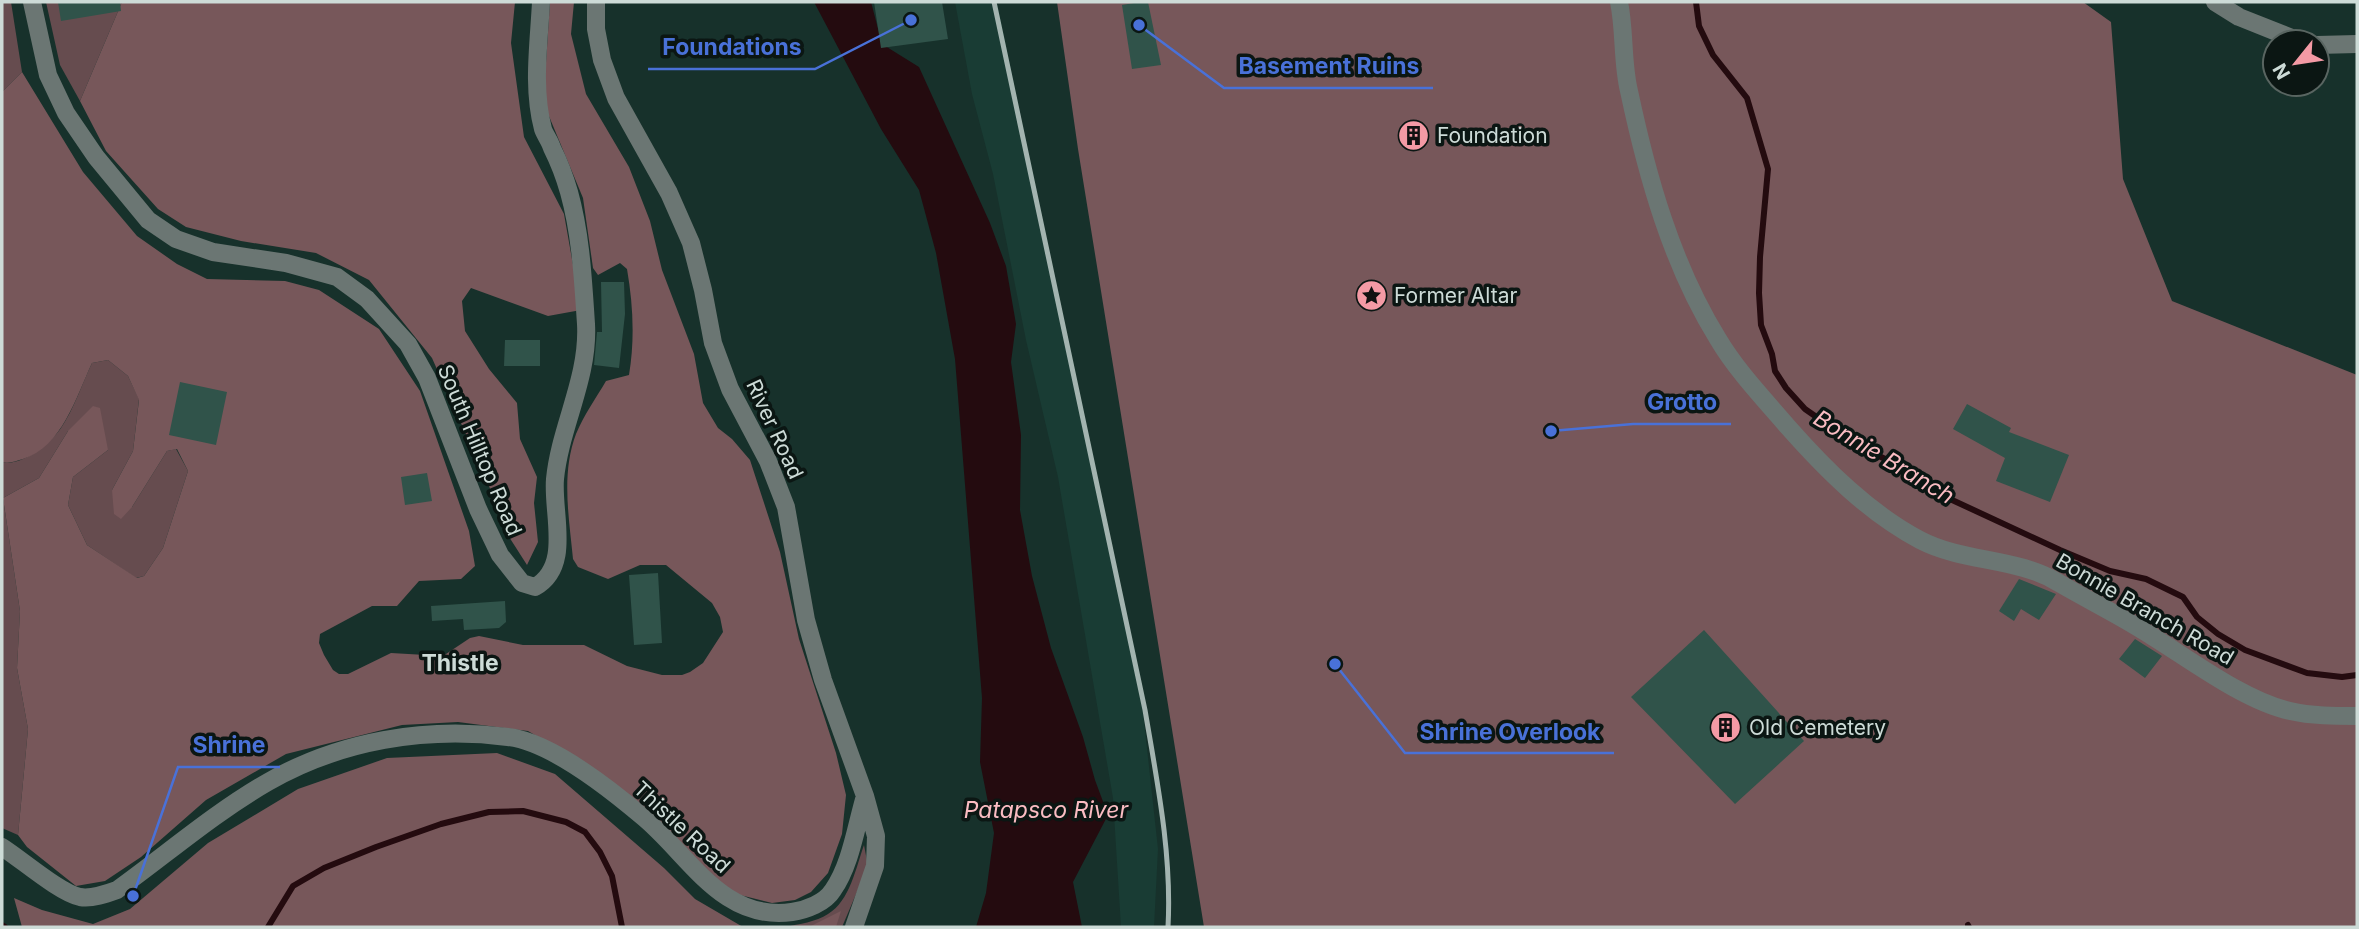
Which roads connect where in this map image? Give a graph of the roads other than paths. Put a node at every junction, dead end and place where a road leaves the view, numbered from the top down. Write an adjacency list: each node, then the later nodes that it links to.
1 (32, 2): 2 (street, South Hilltop Road)
2 (541, 2)
3 (596, 2): 10 (street, River Road)
4 (1619, 2): 9 (street, Bonnie Branch Road)
5 (2215, 2): 6 (street)
6 (2267, 28)
7 (2357, 44): 8 (street)
8 (2331, 45)
9 (2357, 716)
10 (866, 796): 11 (street, Thistle Road); 12 (street, River Road)
11 (2, 847)
12 (854, 927)

